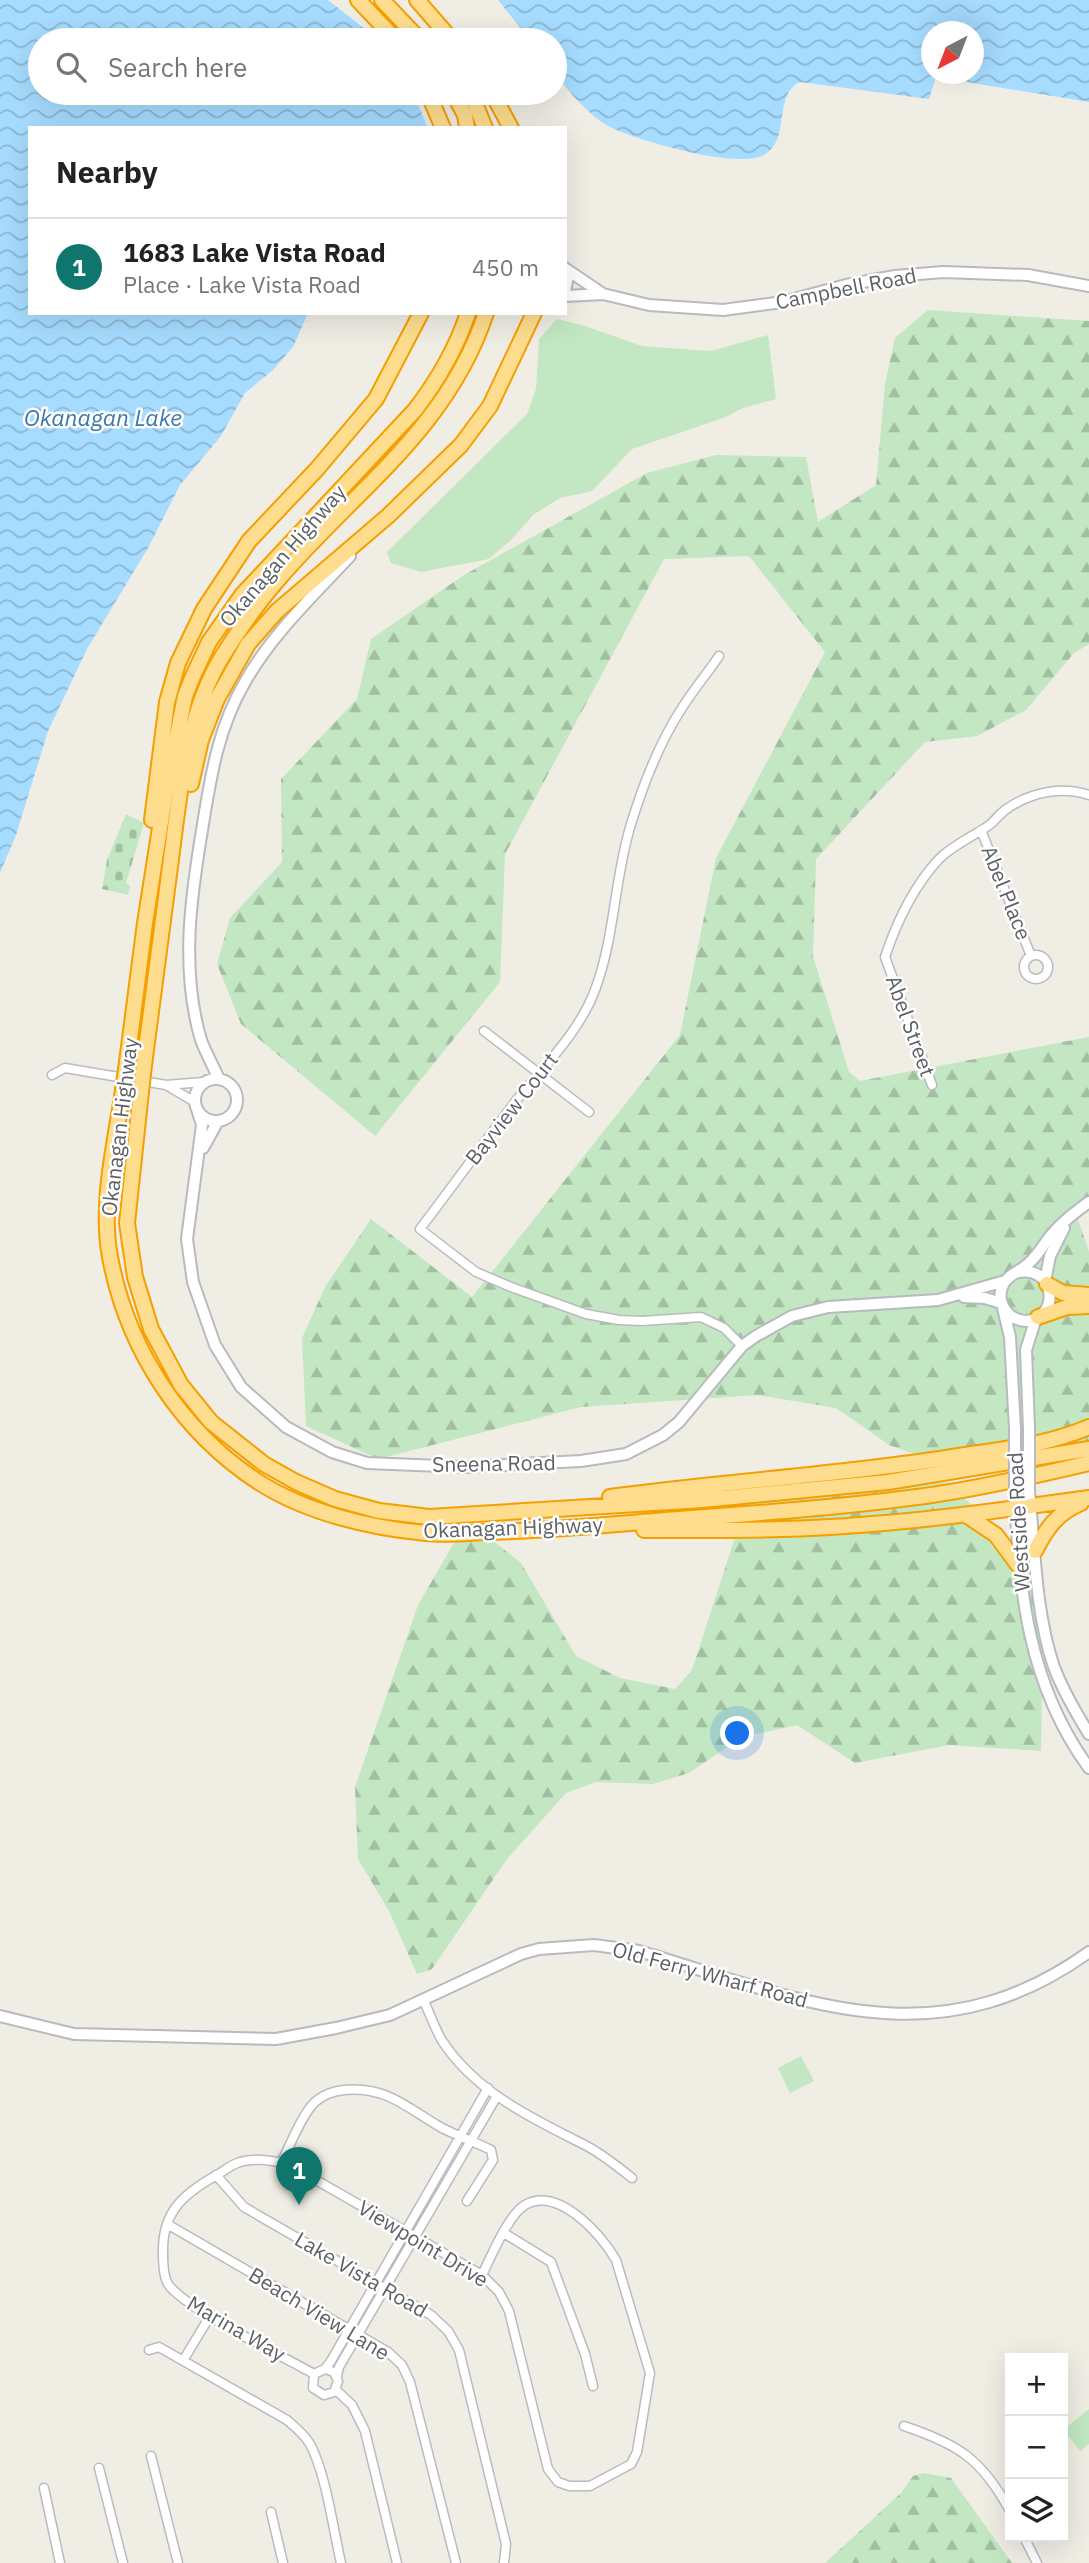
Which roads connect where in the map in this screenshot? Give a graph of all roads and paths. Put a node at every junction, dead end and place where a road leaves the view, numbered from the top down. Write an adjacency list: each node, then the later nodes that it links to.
1 (358, 0): 5 (highway)
2 (382, 0): 6 (highway)
3 (407, 0): 7 (highway)
4 (417, 0): 8 (highway)
5 (385, 28)
6 (408, 28)
7 (431, 28)
8 (442, 28)
9 (433, 105): 13 (highway)
10 (459, 105): 14 (highway)
11 (476, 105): 15 (highway)
12 (499, 105): 16 (highway)
13 (442, 126)
14 (467, 126)
15 (484, 126)
16 (510, 126)
17 (567, 270): 19 (street, Campbell Road)
18 (1089, 286): 19 (street, Campbell Road)
19 (603, 294): 20 (street, Campbell Road)
20 (567, 296)
21 (411, 315): 26 (highway)
22 (420, 315): 26 (highway)
23 (467, 315): 31 (highway, Okanagan Highway)
24 (485, 315): 32 (highway, Okanagan Highway)
25 (533, 315): 27 (highway)
26 (409, 335): 31 (highway)
27 (388, 516): 32 (highway); 37 (street)
28 (719, 656): 35 (street, Bayview Court)
29 (1089, 794): 30 (street, Abel Street)
30 (981, 830): 33 (street, Abel Place); 40 (street, Abel Street)
31 (145, 923): 64 (highway, Okanagan Highway, bridge)
32 (161, 929): 62 (highway, Okanagan Highway, bridge)
33 (1031, 956)
34 (484, 1031): 35 (street)
35 (540, 1073): 42 (street); 55 (street, Bayview Court)
36 (52, 1075): 39 (street)
37 (219, 1079): 38 (street); 43 (street)
38 (204, 1082): 39 (street); 41 (street)
39 (166, 1085): 41 (street)
40 (932, 1085)
41 (196, 1106): 43 (street); 44 (street, Sneena Road)
42 (589, 1112)
43 (218, 1121): 44 (street, Sneena Road)
44 (197, 1160): 55 (street, Sneena Road)
45 (1089, 1202): 46 (street)
46 (1068, 1219): 47 (street); 49 (street)
47 (1015, 1273): 48 (street); 49 (street)
48 (1005, 1281): 51 (street, Sneena Road); 52 (street)
49 (1046, 1283): 50 (highway); 54 (street)
50 (1089, 1295)
51 (954, 1297): 52 (street, Sneena Road); 55 (street, Sneena Road)
52 (1002, 1305): 54 (street); 61 (street, Westside Road, bridge)
53 (1089, 1306): 54 (highway)
54 (1037, 1317): 60 (street, Westside Road, bridge)
55 (742, 1346)
56 (1089, 1427): 62 (highway)
57 (1089, 1449): 62 (highway, Okanagan Highway)
58 (1089, 1463): 64 (highway, Okanagan Highway)
59 (1089, 1499): 60 (highway); 65 (highway)
60 (1031, 1506): 61 (highway); 65 (street, Westside Road)
61 (1016, 1508): 63 (highway); 66 (street, Westside Road)
62 (507, 1512)
63 (966, 1515): 64 (highway); 66 (highway)
64 (509, 1532)
65 (1035, 1551): 67 (street, Westside Road)
66 (1018, 1565): 68 (street, Westside Road)
67 (1089, 1734)
68 (1089, 1768)
69 (1089, 1952): 70 (street, Old Ferry Wharf Road)
70 (423, 1999): 71 (street, Old Ferry Wharf Road); 72 (street)
71 (0, 2016)
72 (488, 2088): 73 (street); 74 (street)
73 (497, 2096): 75 (street); 78 (street)
74 (461, 2135): 75 (street); 76 (street); 81 (street)
75 (471, 2140): 79 (street); 83 (street)
76 (281, 2163): 77 (street, Viewpoint Drive); 81 (street, Viewpoint Drive)
77 (216, 2175): 80 (street, Marina Way); 85 (street, Lake Vista Road)
78 (632, 2178)
79 (467, 2201)
80 (167, 2224): 87 (street, Marina Way); 88 (street, Beach View Lane)
81 (405, 2231): 83 (street, Viewpoint Drive); 85 (street)
82 (504, 2234): 84 (street); 84 (street, Viewpoint Drive); 95 (street)
83 (415, 2237): 84 (street, Viewpoint Drive); 86 (street)
84 (482, 2275)
85 (376, 2283): 86 (street, Lake Vista Road); 88 (street)
86 (385, 2288): 89 (street); 111 (street, Lake Vista Road)
87 (210, 2316): 91 (street); 93 (street, Marina Way)
88 (349, 2330): 89 (street, Beach View Lane); 92 (street)
89 (358, 2335): 94 (street); 110 (street, Beach View Lane)
90 (149, 2350): 91 (street)
91 (184, 2359): 108 (street)
92 (325, 2369): 93 (street); 94 (street)
93 (314, 2374): 96 (street)
94 (337, 2376): 96 (street)
95 (593, 2386)
96 (336, 2390): 109 (street)
97 (904, 2426): 101 (street)
98 (151, 2456): 106 (street)
99 (99, 2468): 105 (street)
100 (44, 2488): 104 (street)
101 (1005, 2502)
102 (271, 2512): 107 (street)
103 (1026, 2542): 112 (street)
104 (61, 2563)
105 (123, 2563)
106 (178, 2563)
107 (283, 2563)
108 (341, 2563)
109 (397, 2563)
110 (456, 2563)
111 (504, 2563)
112 (1037, 2563)

